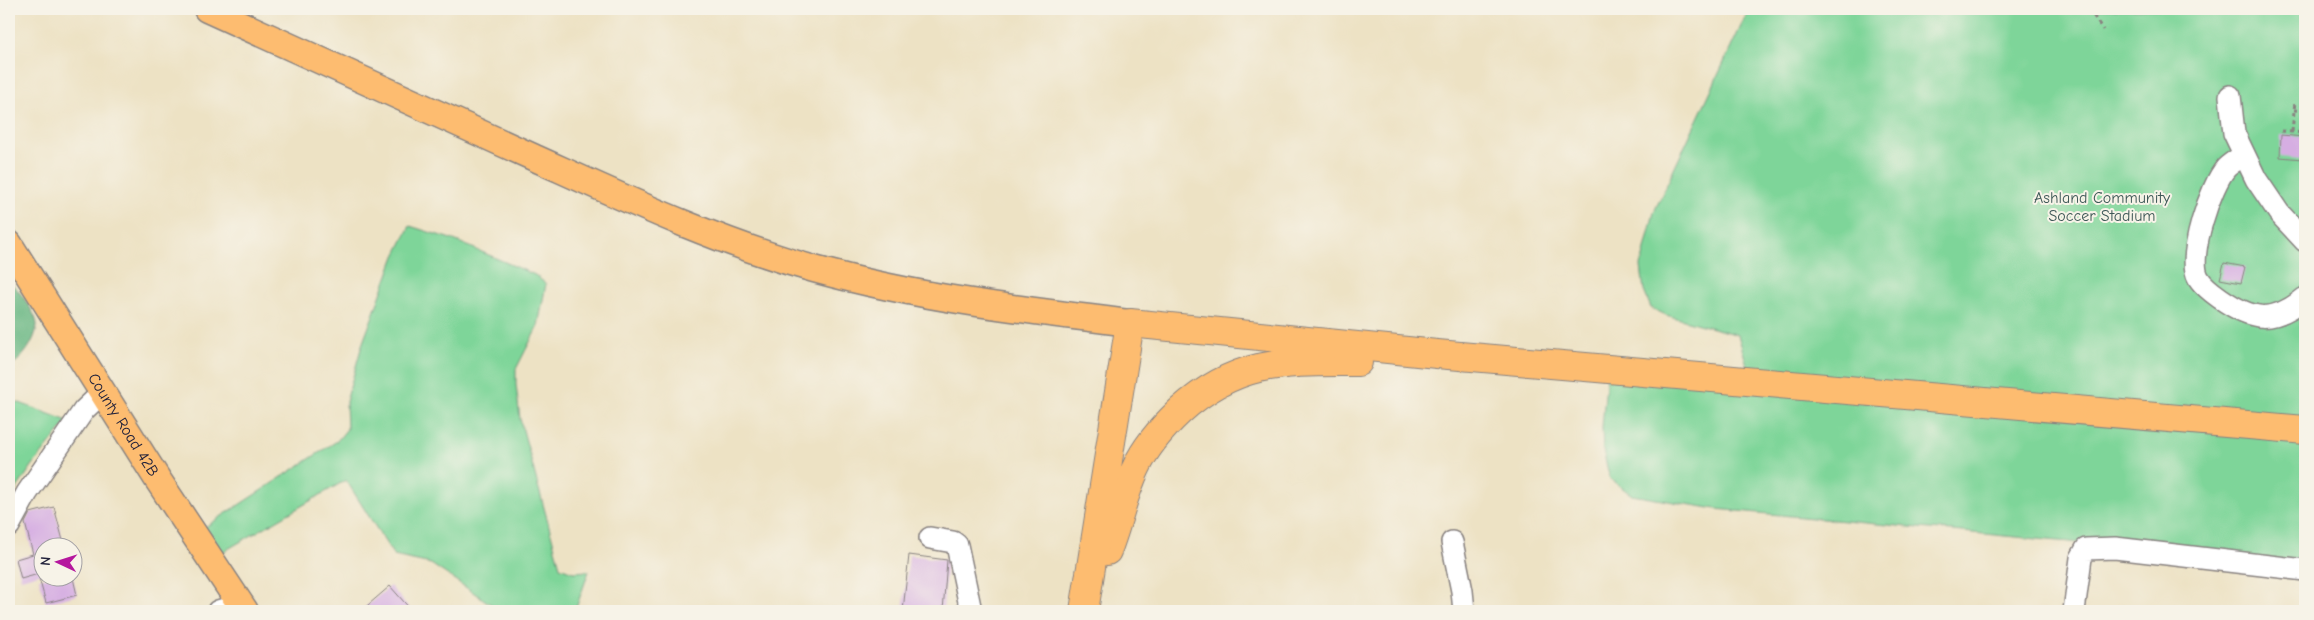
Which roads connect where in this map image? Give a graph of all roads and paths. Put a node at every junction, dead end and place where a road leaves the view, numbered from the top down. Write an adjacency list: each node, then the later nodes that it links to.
1 (207, 9): 15 (main road)
2 (2089, 9): 3 (path)
3 (2103, 30)
4 (2230, 96): 11 (lane)
5 (2295, 102): 6 (path)
6 (2294, 110): 7 (path); 9 (path)
7 (2305, 111)
8 (2281, 131): 9 (path)
9 (2292, 132): 10 (path)
10 (2305, 133)
11 (2244, 155): 12 (lane); 14 (lane)
12 (2305, 240)
13 (9, 244): 17 (main road, County Road 42B)
14 (2305, 298)
15 (1130, 323): 16 (highway); 23 (highway)
16 (1437, 354): 18 (highway); 23 (highway)
17 (103, 392): 19 (lane); 24 (main road, County Road 42B)
18 (2305, 430)
19 (9, 526)
20 (930, 538): 25 (lane)
21 (1452, 542): 26 (lane)
22 (2305, 570): 27 (lane)
23 (1085, 608)
24 (234, 609)
25 (971, 611)
26 (1464, 611)
27 (2074, 611)

